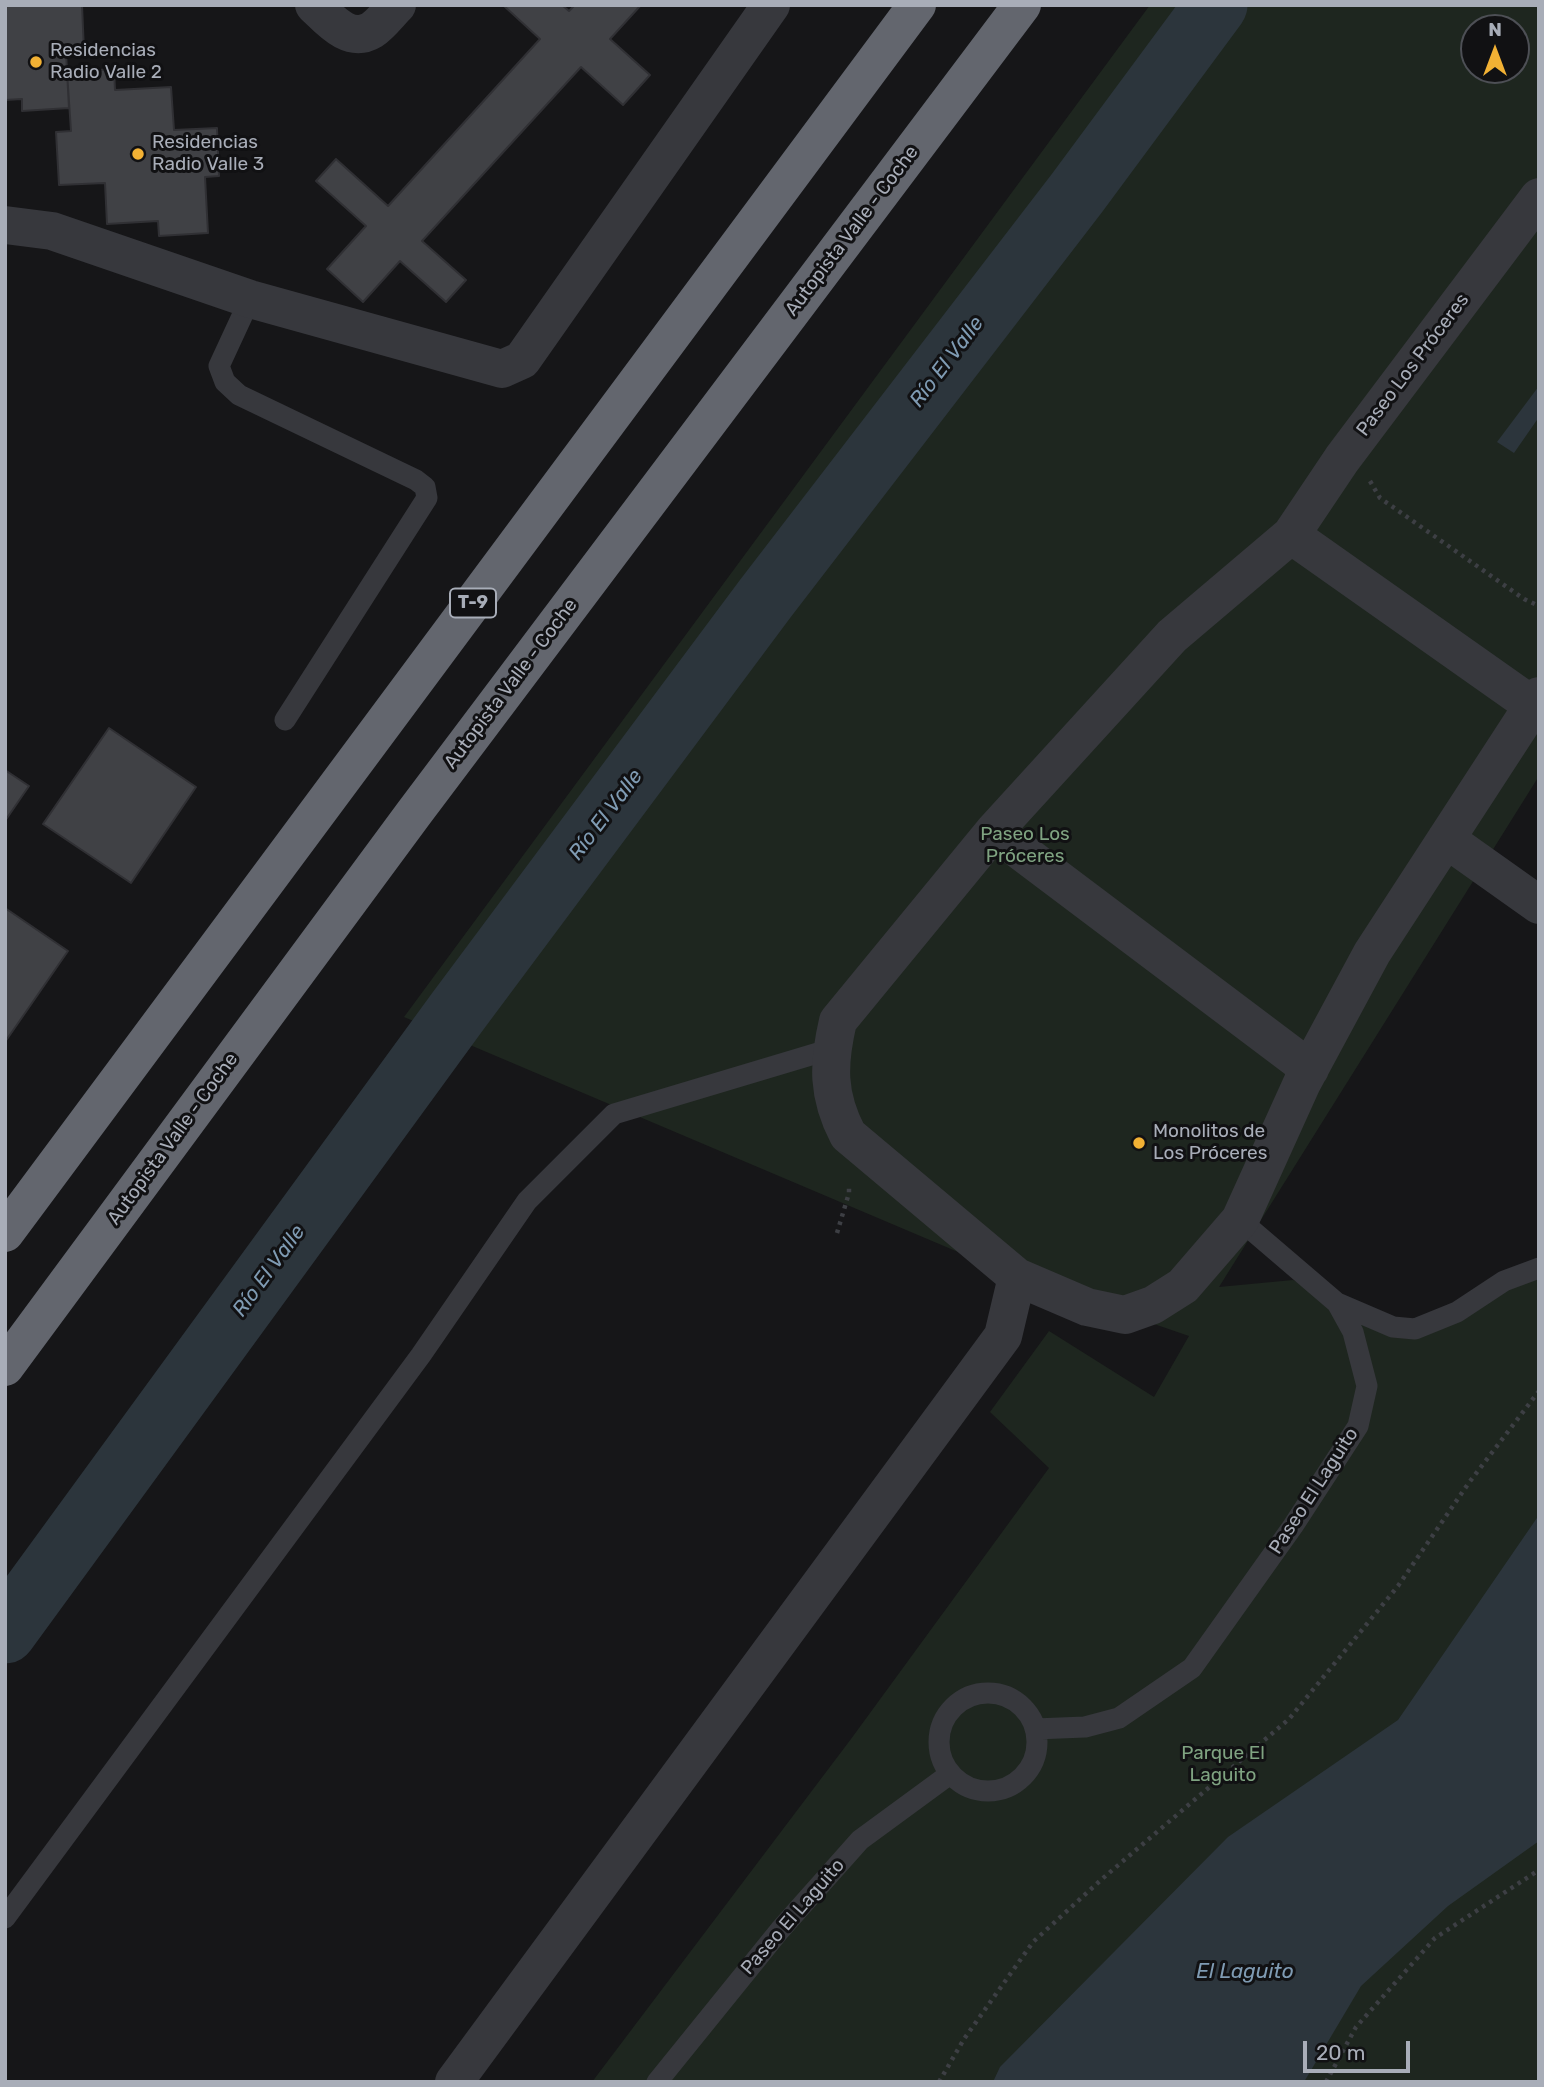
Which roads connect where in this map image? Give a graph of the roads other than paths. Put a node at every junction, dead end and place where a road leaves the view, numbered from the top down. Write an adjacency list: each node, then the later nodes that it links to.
1 (314, 5): 2 (street)
2 (397, 5)
3 (917, 5): 18 (highway, T-9)
4 (1022, 5): 22 (highway, Autopista Valle - Coche)
5 (756, 11): 8 (street)
6 (1539, 197): 9 (street, Paseo Los Próceres)
7 (5, 225): 8 (street)
8 (250, 299): 11 (lane)
9 (1291, 535): 10 (street, Paseo Los Próceres); 12 (street, Paseo Los Próceres)
10 (1535, 701): 13 (street, Paseo Los Próceres)
11 (285, 720)
12 (994, 831): 15 (street, Paseo Los Próceres); 16 (street)
13 (1446, 839): 14 (street); 16 (street, Paseo Los Próceres)
14 (1539, 905)
15 (831, 1049): 20 (street, Paseo Los Próceres); 25 (lane)
16 (1310, 1069): 17 (street, Paseo Los Próceres)
17 (1240, 1220): 20 (street, Paseo Los Próceres); 21 (lane)
18 (5, 1233)
19 (1539, 1268): 21 (lane)
20 (1017, 1277): 26 (street)
21 (1337, 1303): 23 (lane, Paseo El Laguito)
22 (5, 1367)
23 (1035, 1728): 24 (lane); 24 (lane)
24 (950, 1774): 27 (lane, Paseo El Laguito)
25 (5, 1918)
26 (454, 2082)
27 (657, 2082)

